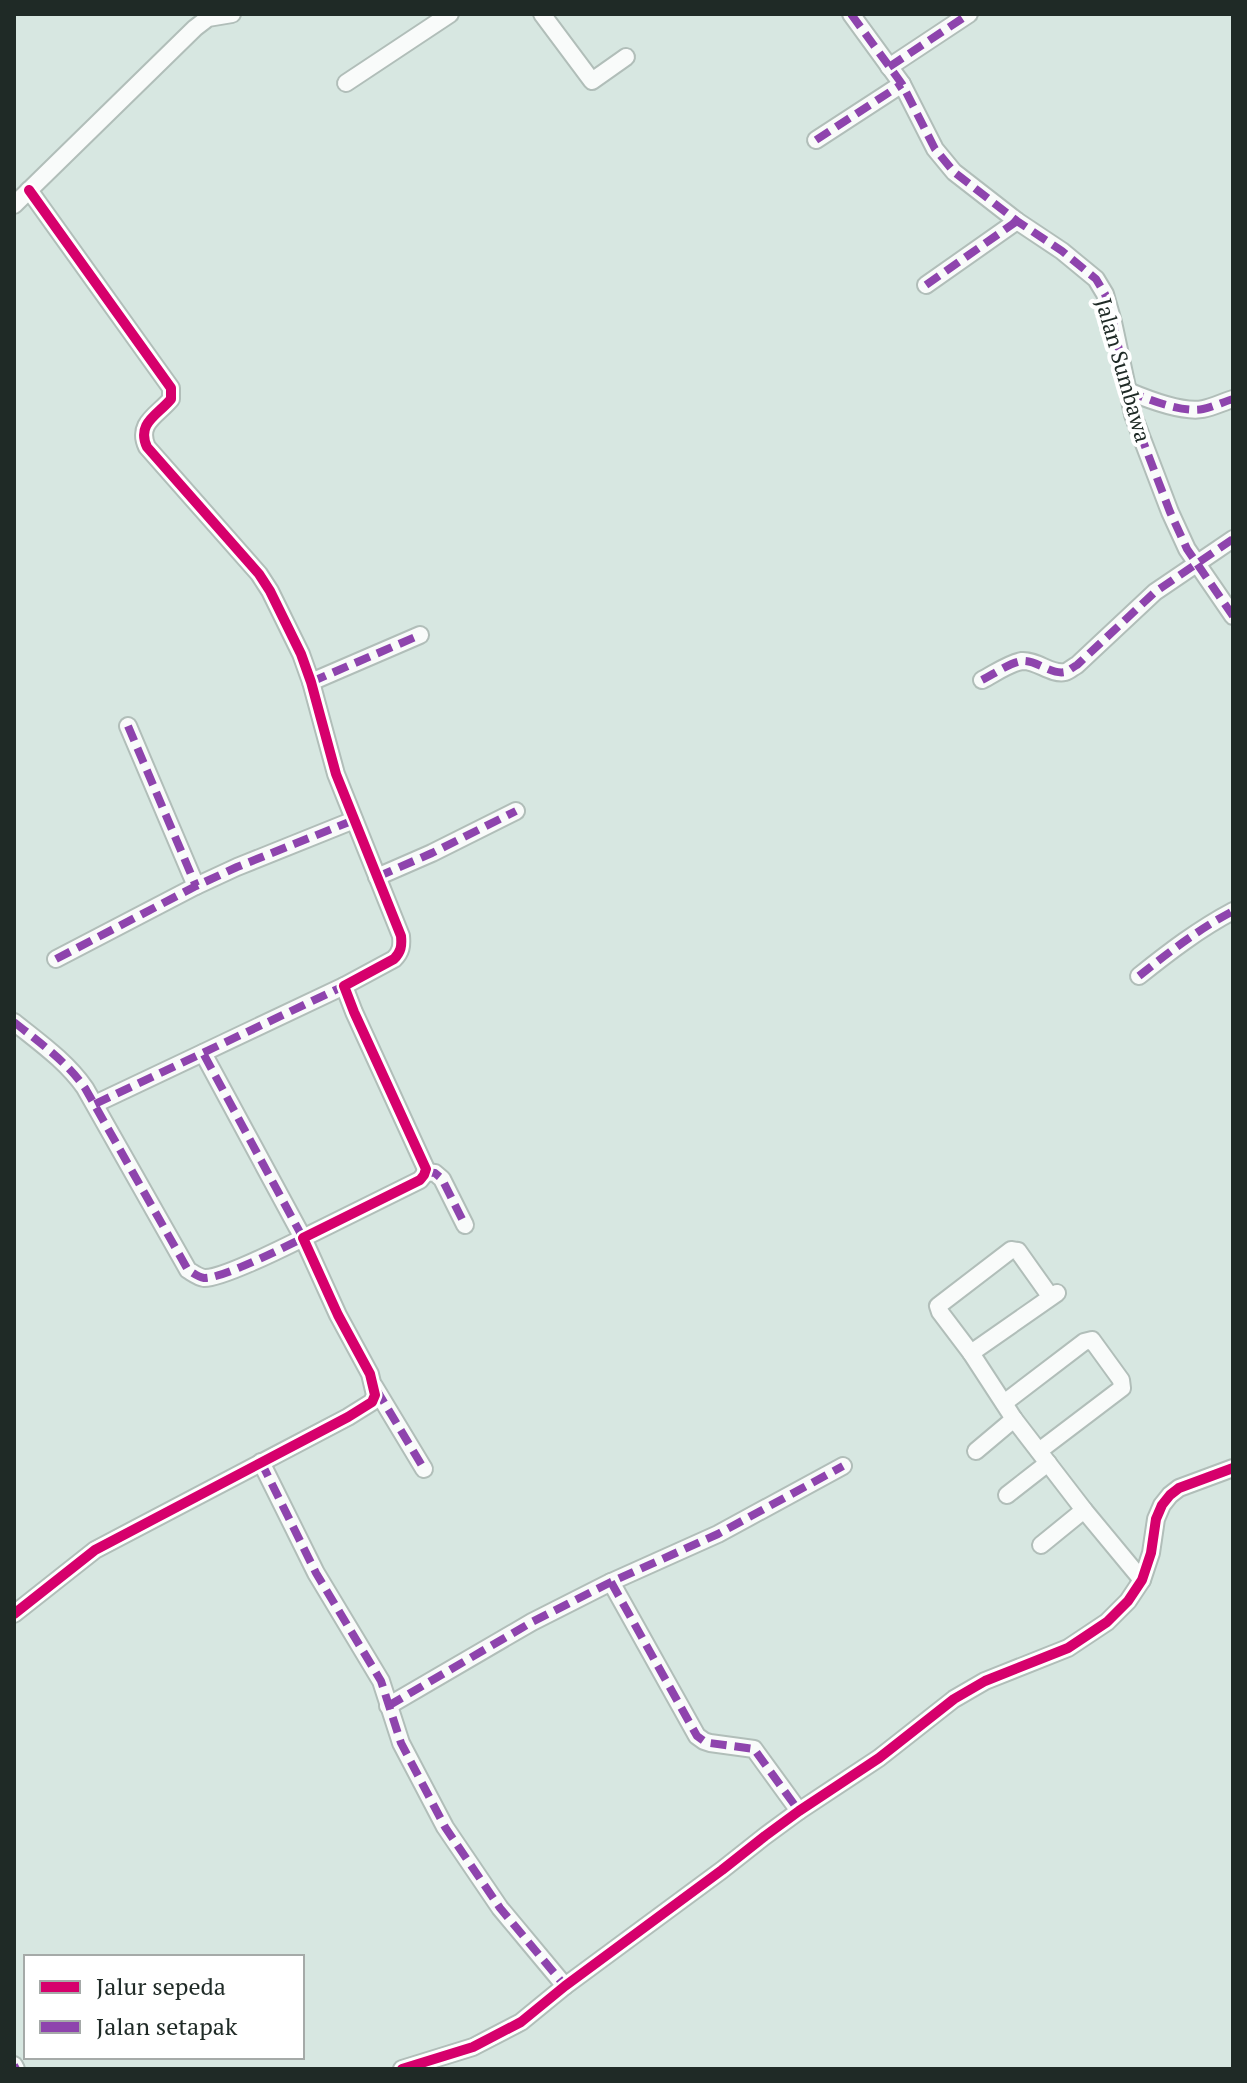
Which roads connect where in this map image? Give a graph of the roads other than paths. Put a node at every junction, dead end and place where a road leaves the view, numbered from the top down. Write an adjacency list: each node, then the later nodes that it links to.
1 (232, 14): 11 (street)
2 (450, 14): 8 (street)
3 (542, 14): 6 (street)
4 (851, 14): 7 (street, Jalan Sumbawa)
5 (969, 14): 7 (street)
6 (626, 57)
7 (889, 67): 9 (street, Jalan Sumbawa)
8 (346, 83)
9 (902, 84): 10 (street); 13 (street, Jalan Sumbawa)
10 (816, 140)
11 (29, 190): 12 (street); 22 (street)
12 (14, 205)
13 (1017, 221): 14 (street); 15 (street, Jalan Sumbawa)
14 (926, 285)
15 (1128, 391): 16 (street); 18 (street, Jalan Sumbawa)
16 (1233, 399)
17 (1233, 539): 18 (street)
18 (1198, 563): 19 (street, Jalan Sumbawa); 21 (street)
19 (1233, 616)
20 (420, 635): 22 (street)
21 (982, 680)
22 (311, 682): 25 (street)
23 (128, 726): 27 (street)
24 (516, 811): 26 (street)
25 (354, 820): 26 (street); 27 (street)
26 (377, 877): 31 (street)
27 (196, 886): 29 (street)
28 (1233, 911): 30 (street)
29 (56, 959)
30 (1139, 976)
31 (344, 986): 33 (street); 35 (street)
32 (14, 1022): 34 (street)
33 (203, 1053): 34 (street); 37 (street)
34 (95, 1104): 37 (street)
35 (425, 1172): 36 (street); 37 (street)
36 (465, 1225)
37 (303, 1238): 39 (street)
38 (971, 1353): 38 (street); 40 (street)
39 (374, 1386): 44 (street); 47 (street)
40 (1004, 1403): 41 (street); 43 (street)
41 (1014, 1419): 42 (street); 43 (street)
42 (976, 1451)
43 (1044, 1457): 48 (street); 49 (street)
44 (261, 1462): 53 (street); 54 (street)
45 (843, 1466): 52 (street)
46 (1233, 1468): 51 (street)
47 (424, 1469)
48 (1007, 1495)
49 (1084, 1510): 50 (street); 51 (street)
50 (1041, 1545)
51 (1142, 1580): 55 (street)
52 (611, 1582): 54 (street); 55 (street)
53 (14, 1614)
54 (388, 1706): 56 (street)
55 (799, 1811): 56 (street)
56 (565, 1986): 57 (street)
57 (402, 2069)

